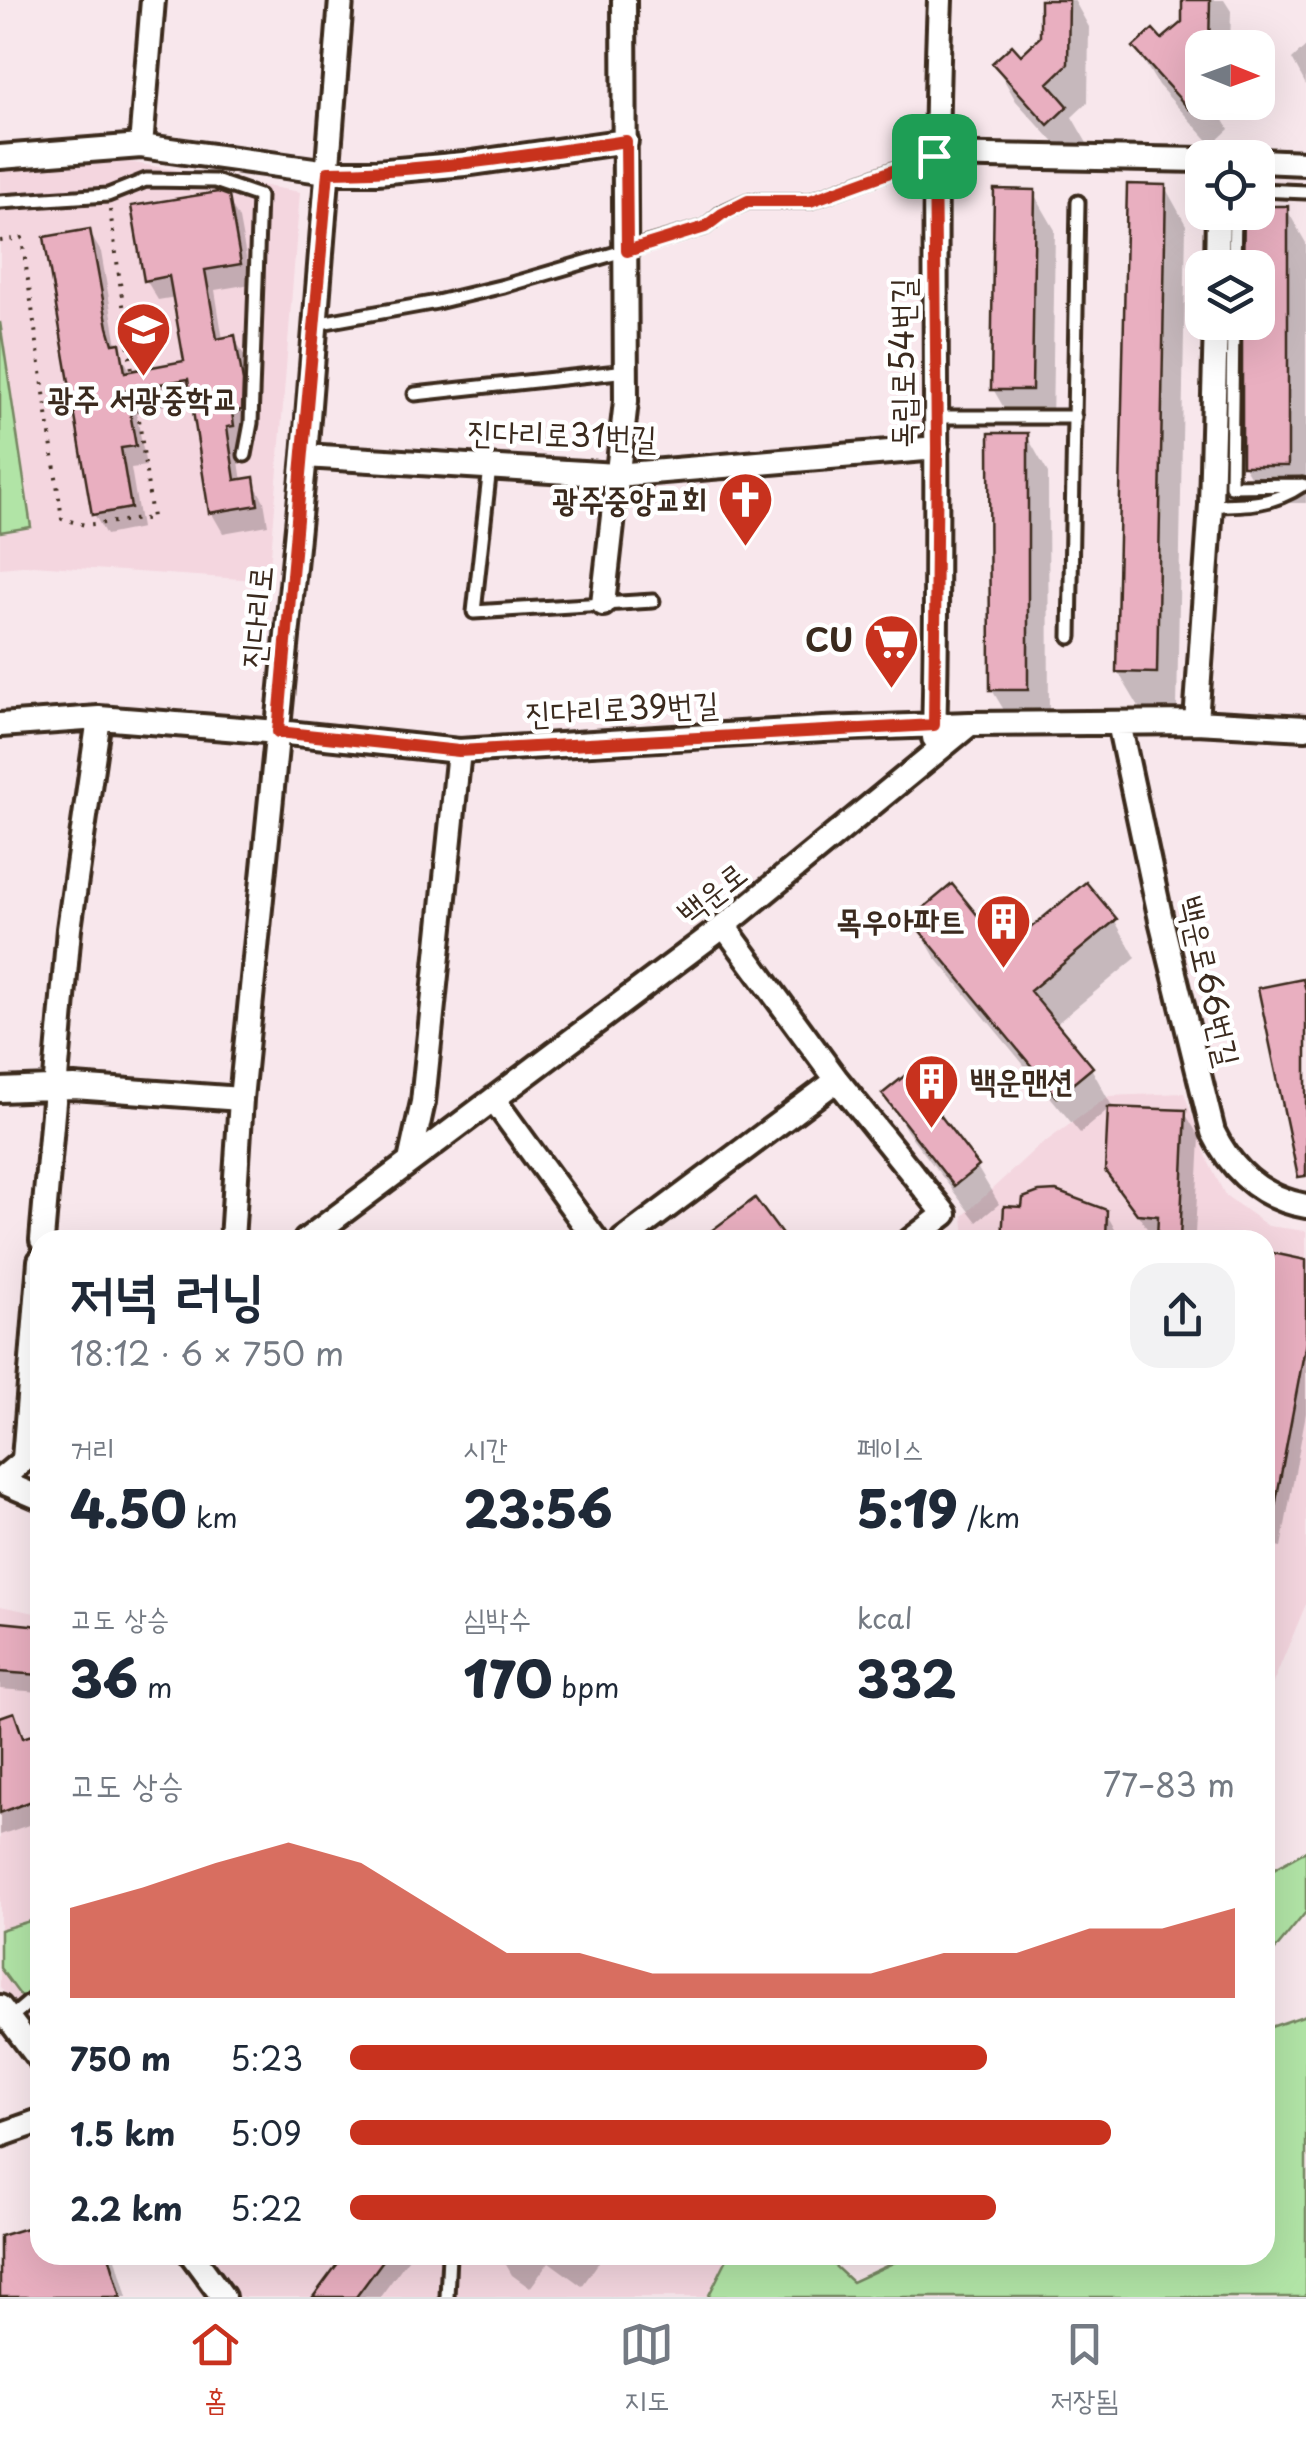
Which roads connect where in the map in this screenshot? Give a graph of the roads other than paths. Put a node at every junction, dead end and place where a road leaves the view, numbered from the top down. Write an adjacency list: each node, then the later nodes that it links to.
1 (153, 0): 6 (street)
2 (341, 0): 12 (street, 진다리로)
3 (624, 0): 5 (street)
4 (940, 0): 7 (street, 독립로54번길)
5 (626, 141): 12 (street); 17 (street)
6 (141, 146): 8 (street); 12 (street)
7 (934, 156): 9 (street); 17 (lane); 23 (street, 독립로54번길)
8 (0, 157)
9 (1185, 160)
10 (1275, 161): 11 (street)
11 (1306, 162)
12 (328, 172): 18 (street, 진다리로)
13 (1275, 191): 14 (lane)
14 (1306, 192)
15 (0, 202): 26 (lane)
16 (1078, 202): 24 (lane)
17 (627, 251): 18 (lane); 21 (street)
18 (315, 324): 27 (street, 진다리로)
19 (1216, 340): 31 (street)
20 (1233, 340): 30 (lane)
21 (626, 371): 22 (lane); 29 (street)
22 (414, 394)
23 (936, 417): 24 (lane); 25 (street, 독립로54번길)
24 (1074, 417): 34 (lane)
25 (937, 448): 29 (street, 진다리로31번길); 40 (street, 독립로54번길)
26 (245, 455)
27 (305, 456): 28 (street, 진다리로31번길); 42 (street, 진다리로)
28 (490, 466): 29 (street, 진다리로31번길); 33 (lane)
29 (616, 475): 33 (street)
30 (1304, 484): 31 (lane)
31 (1211, 505): 36 (street)
32 (654, 601): 33 (lane)
33 (604, 604)
34 (1070, 637)
35 (99, 718): 39 (street, 진다리로39번길); 42 (street, 진다리로39번길); 47 (street)
36 (1196, 722): 37 (street); 41 (street)
37 (1119, 723): 38 (street); 52 (street, 백운로66번길)
38 (970, 724): 40 (street, 진다리로39번길); 44 (street, 백운로)
39 (0, 725)
40 (934, 725): 43 (street, 진다리로39번길); 44 (street, 독립로54번길)
41 (1306, 728)
42 (278, 732): 43 (street, 진다리로39번길); 49 (street, 진다리로)
43 (459, 751): 51 (street)
44 (933, 757): 45 (street, 백운로)
45 (724, 926): 46 (street); 50 (street, 백운로)
46 (837, 1080): 57 (street); 58 (street)
47 (54, 1087): 48 (street); 49 (street); 53 (street)
48 (0, 1090)
49 (241, 1099): 54 (street, 진다리로)
50 (494, 1100): 51 (street, 백운로); 56 (street)
51 (410, 1161): 55 (street, 백운로)
52 (1306, 1206)
53 (43, 1230)
54 (233, 1230)
55 (319, 1230)
56 (589, 1230)
57 (637, 1230)
58 (924, 1230)
59 (30, 1455): 60 (street)
60 (0, 1480): 61 (street)
61 (30, 1494)
62 (30, 2000): 63 (lane)
63 (4, 2013): 64 (street)
64 (30, 2047)
65 (30, 2125): 66 (street)
66 (0, 2135)
67 (199, 2265): 69 (street)
68 (449, 2265): 70 (lane)
69 (223, 2297)
70 (448, 2297)

